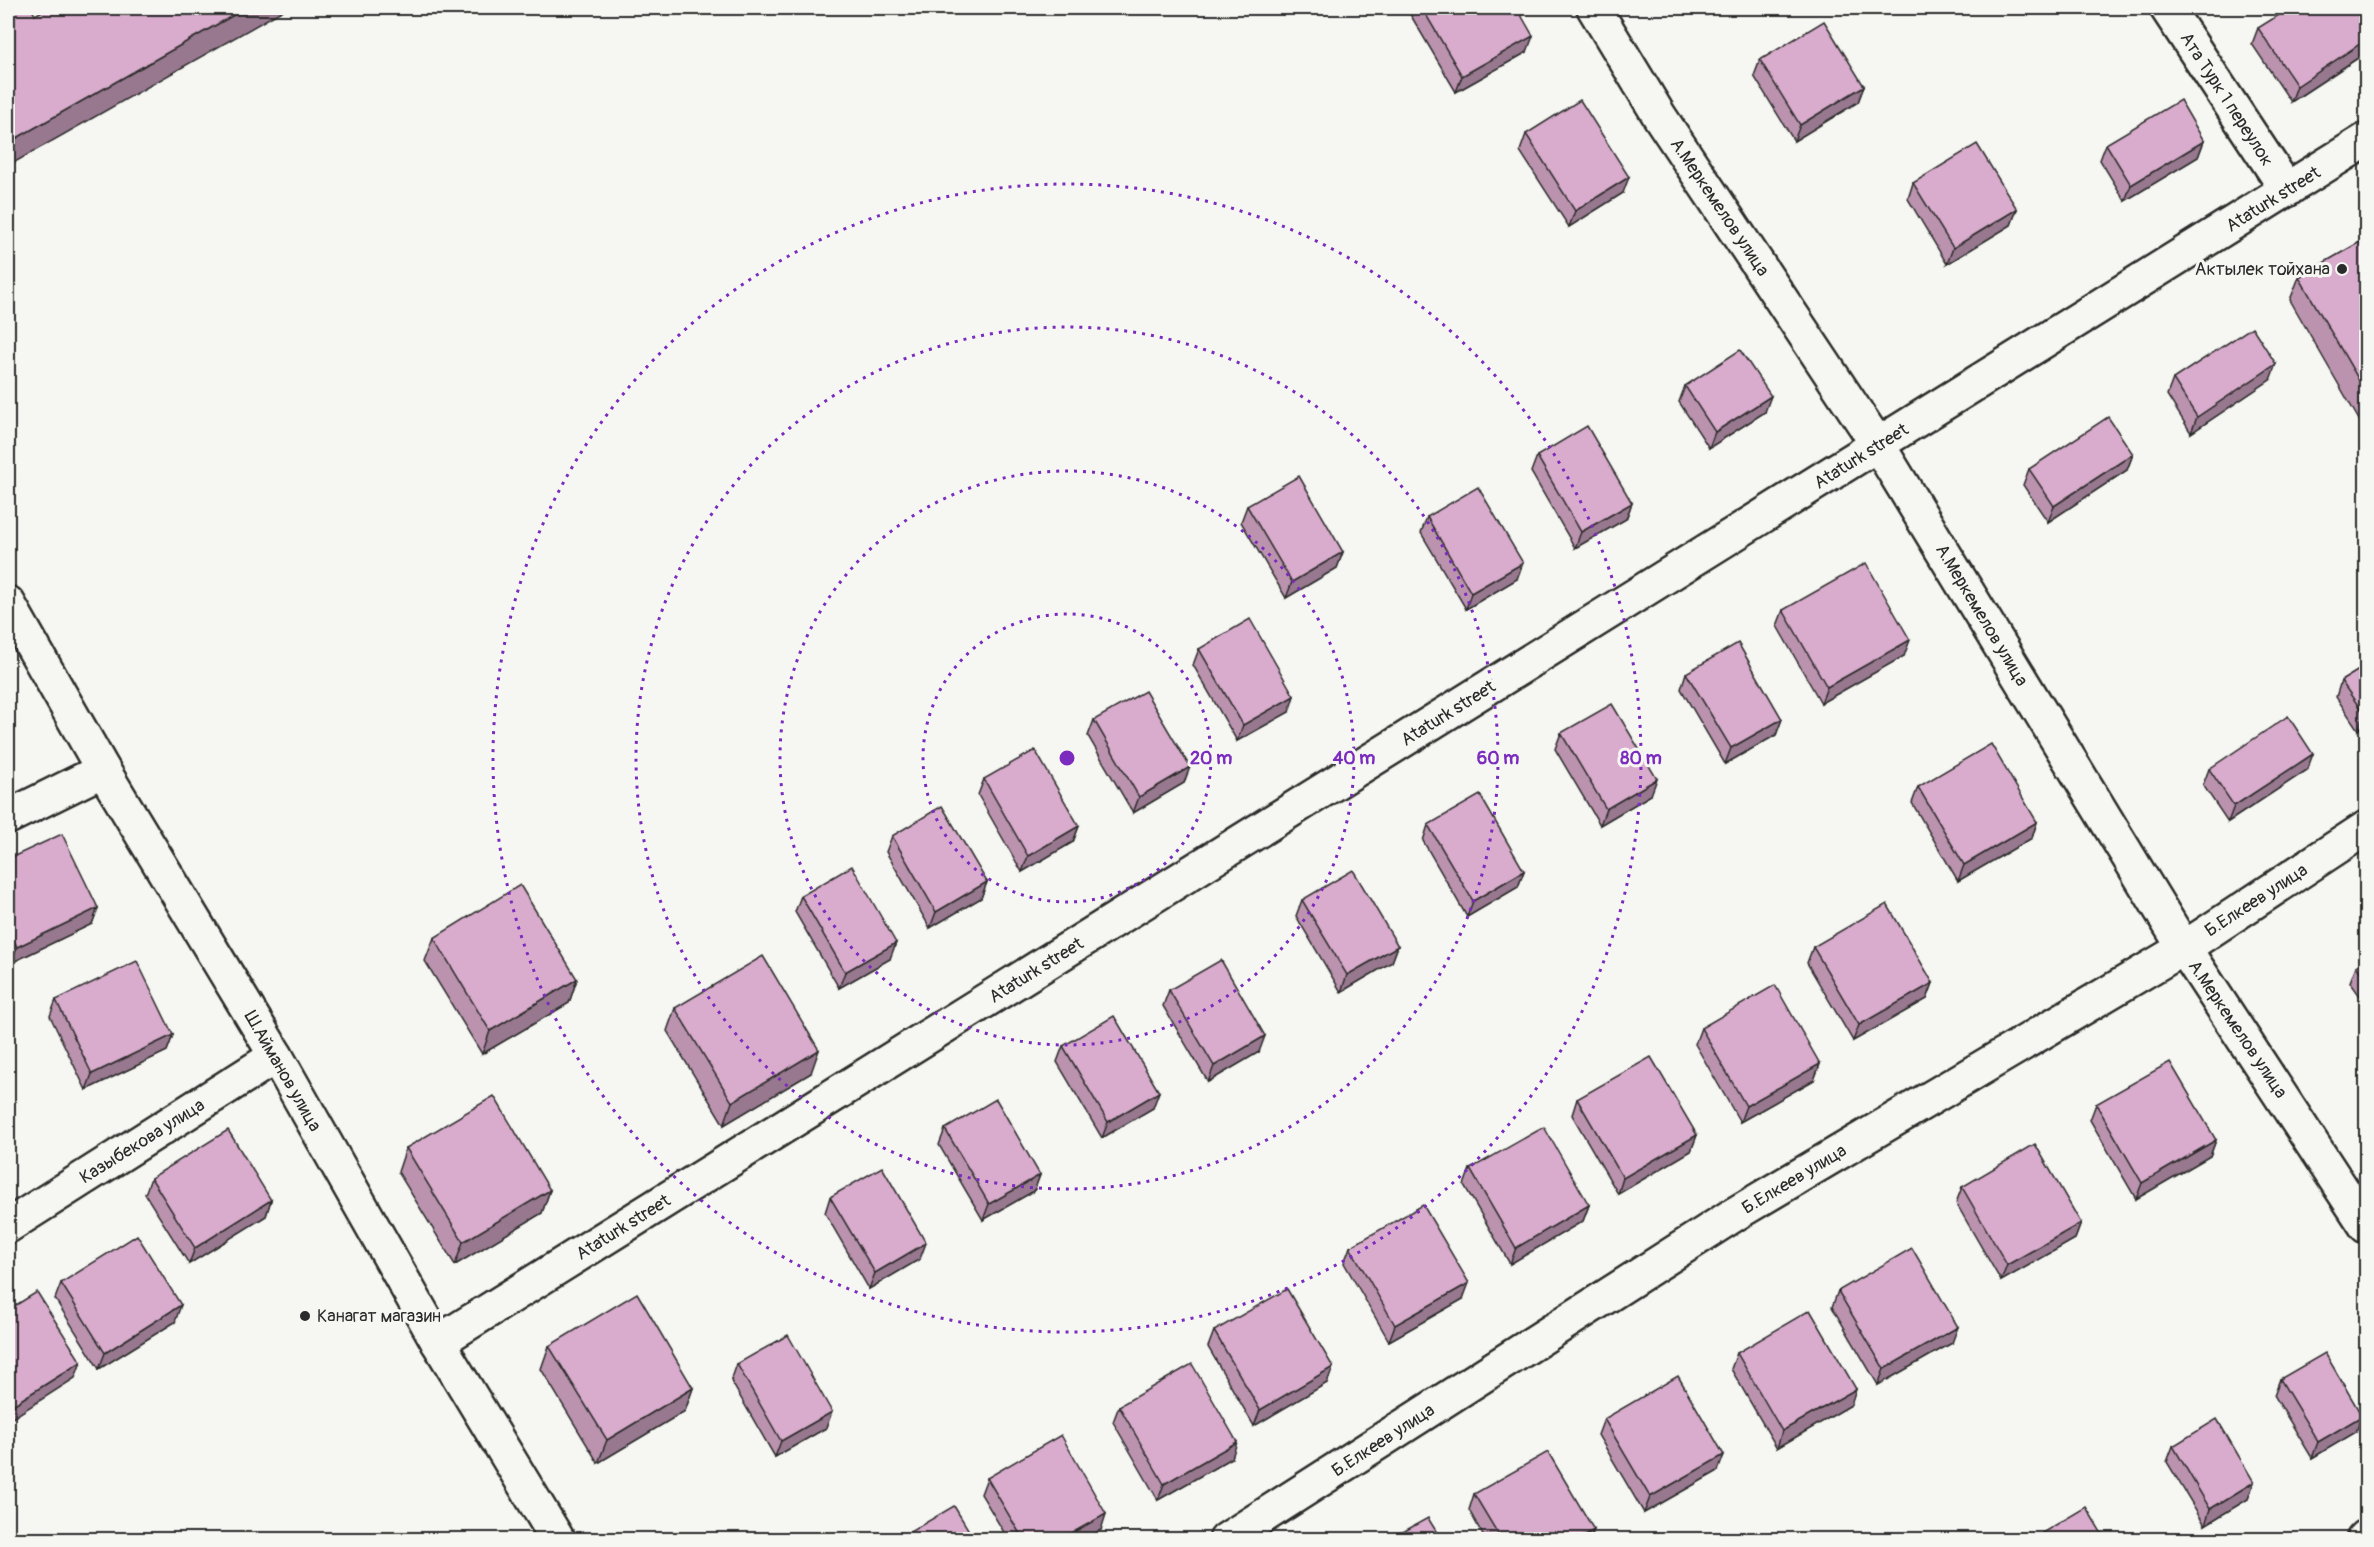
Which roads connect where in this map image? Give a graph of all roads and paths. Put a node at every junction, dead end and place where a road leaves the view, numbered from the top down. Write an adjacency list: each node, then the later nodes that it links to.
1 (1594, 8): 5 (street, А.Меркемелов улица)
2 (2167, 8): 4 (street, Ата Турк 1 переулок)
3 (2367, 140): 4 (street, Ataturk street)
4 (2287, 190): 5 (street, Ataturk street)
5 (1878, 445): 10 (street, А.Меркемелов улица); 14 (street, Ataturk street)
6 (8, 603): 7 (street, Ш.Айманов улица)
7 (103, 770): 8 (street); 11 (street, Ш.Айманов улица)
8 (8, 817)
9 (2367, 828): 10 (street, Б.Елкеев улица)
10 (2184, 948): 13 (street, А.Меркемелов улица); 16 (street, Б.Елкеев улица)
11 (276, 1056): 12 (street, Казыбекова улица); 14 (street, Ш.Айманов улица)
12 (8, 1226)
13 (2367, 1226)
14 (438, 1342): 15 (street, Ш.Айманов улица)
15 (558, 1539)
16 (1226, 1539)

